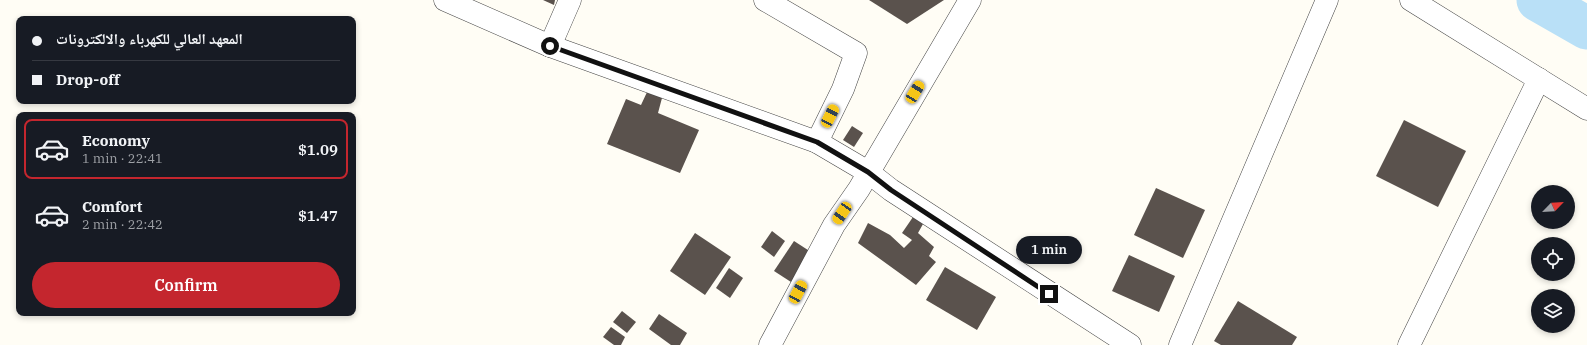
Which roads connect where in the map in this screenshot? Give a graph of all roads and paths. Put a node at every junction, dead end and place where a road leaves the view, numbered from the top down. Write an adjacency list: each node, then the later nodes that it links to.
1 (444, 0): 7 (street)
2 (570, 0): 7 (street)
3 (765, 0): 10 (street)
4 (970, 0): 11 (street)
5 (1327, 0): 14 (street)
6 (1411, 0): 8 (street)
7 (550, 46): 10 (street)
8 (1539, 79): 9 (street); 15 (street)
9 (1587, 109)
10 (817, 142): 11 (street)
11 (868, 172): 12 (street); 13 (street)
12 (1117, 342)
13 (770, 345)
14 (1180, 345)
15 (1409, 345)

